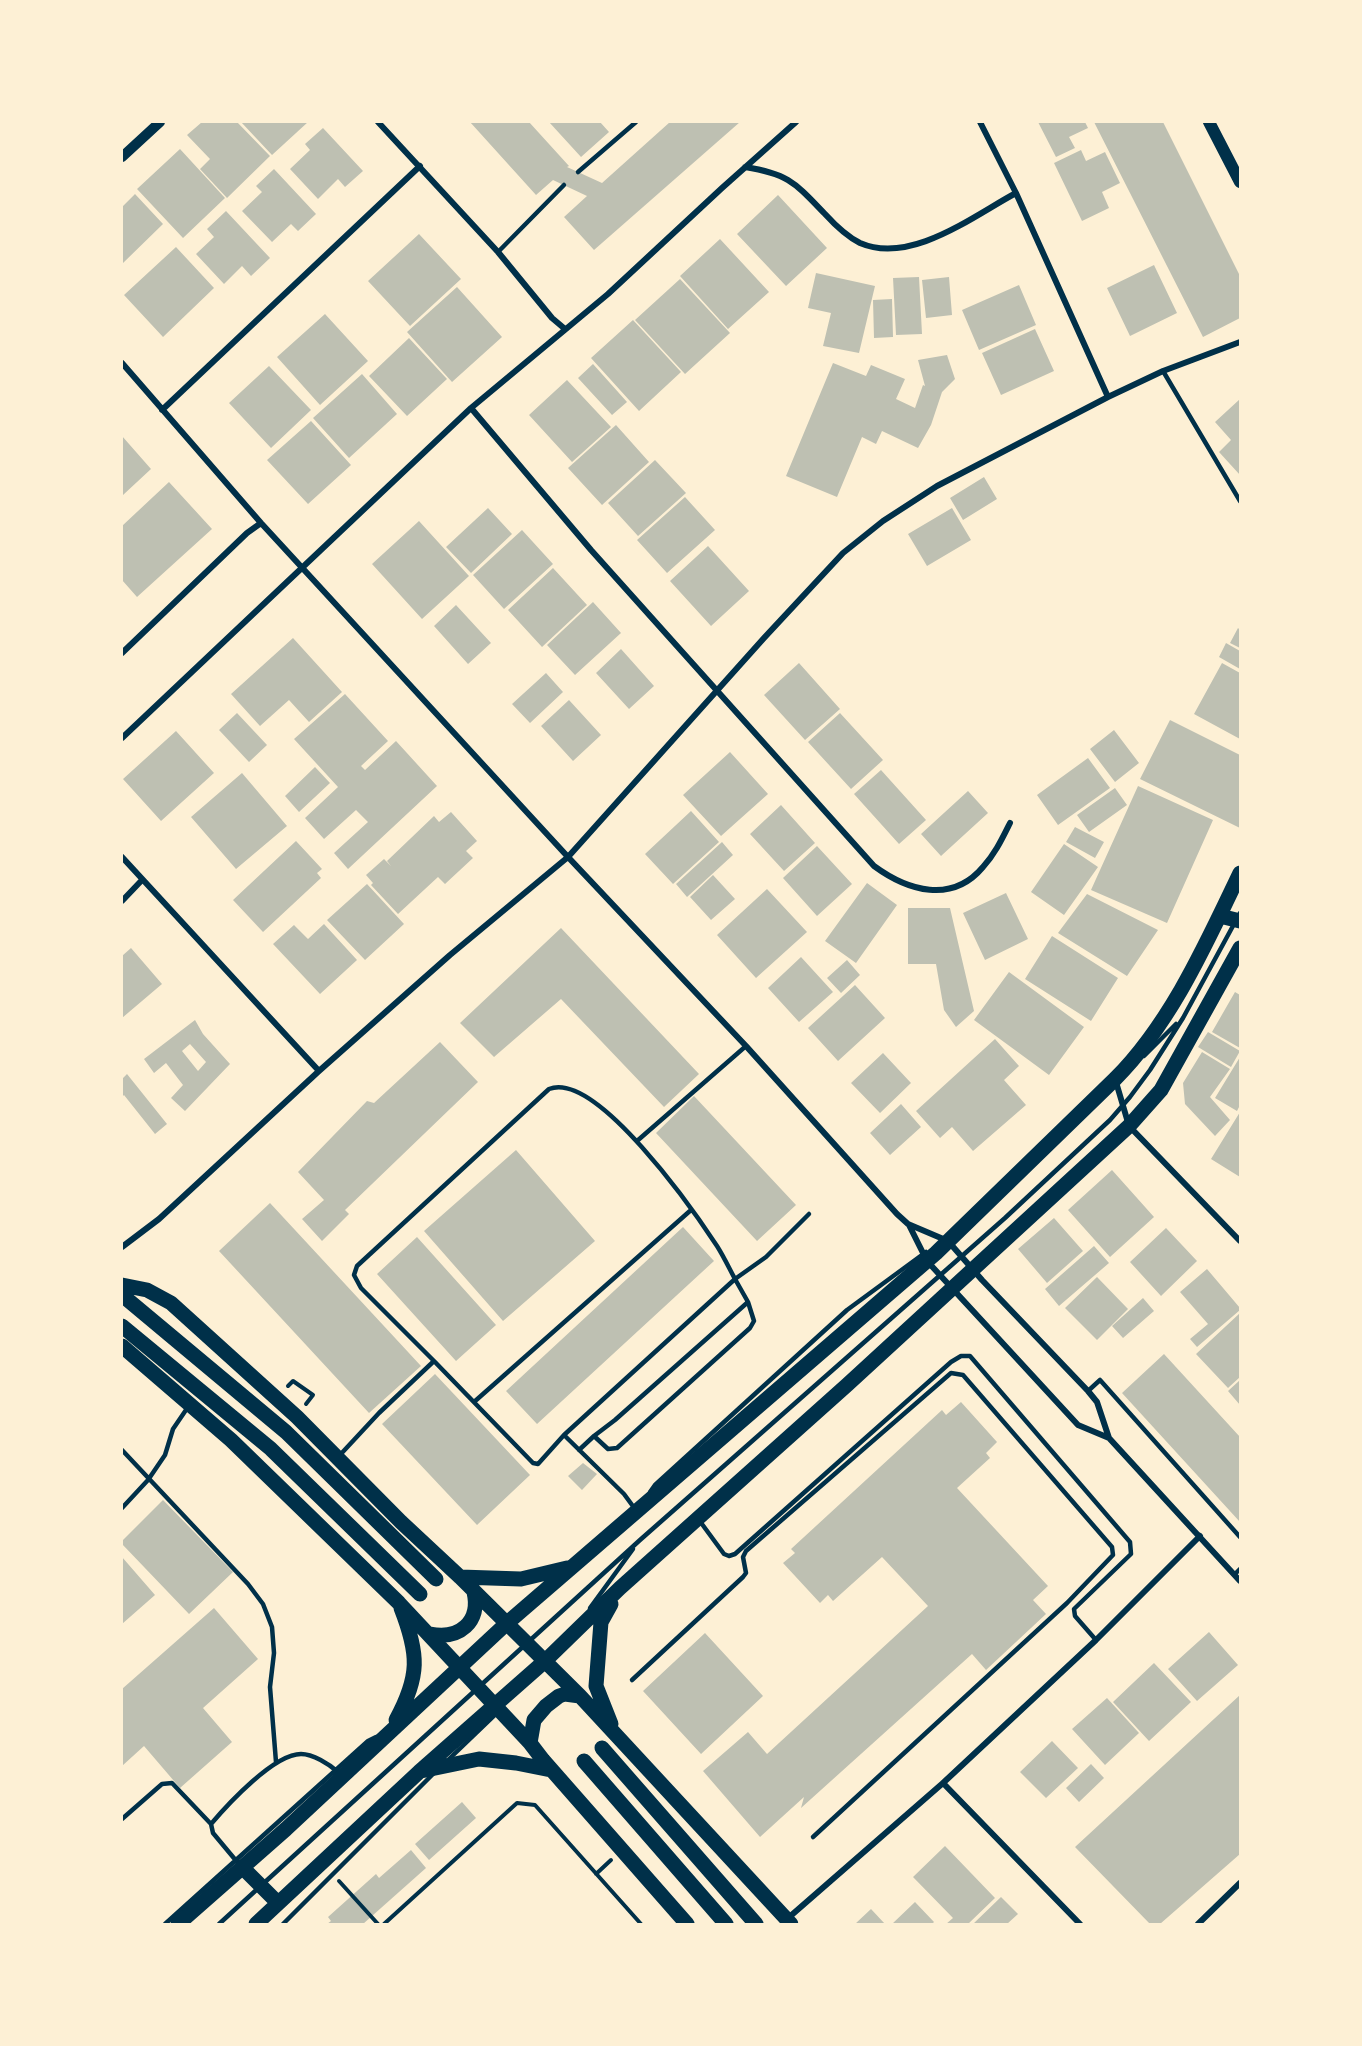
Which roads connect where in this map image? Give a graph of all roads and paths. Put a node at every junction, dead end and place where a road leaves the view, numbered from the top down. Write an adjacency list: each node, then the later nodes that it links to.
1 (160, 122): 7 (street)
2 (378, 122): 8 (street)
3 (636, 122): 10 (lane)
4 (796, 122): 9 (street)
5 (980, 122): 13 (street)
6 (1209, 122): 11 (main road)
7 (122, 157)
8 (420, 166): 14 (street); 21 (street)
9 (745, 167): 13 (street); 15 (street)
10 (578, 172)
11 (1240, 182)
12 (564, 185): 14 (lane)
13 (1016, 193): 19 (street)
14 (498, 252): 15 (street)
15 (565, 329): 20 (street)
16 (1240, 342): 18 (street)
17 (122, 363): 21 (street)
18 (1163, 371): 19 (street); 22 (lane)
19 (1108, 398): 26 (street)
20 (471, 408): 24 (street); 26 (street)
21 (162, 410): 23 (street)
22 (1240, 501)
23 (261, 523): 24 (street); 25 (street)
24 (303, 567): 27 (street); 30 (street)
25 (122, 653)
26 (718, 691): 28 (street); 30 (street)
27 (122, 738)
28 (1010, 823)
29 (122, 857): 32 (street)
30 (568, 857): 39 (street); 40 (street)
31 (1240, 873): 35 (main road)
32 (142, 880): 33 (street); 40 (street)
33 (122, 901)
34 (1240, 913): 38 (lane)
35 (1220, 916): 36 (main road); 41 (main road)
36 (1240, 921)
37 (1240, 948): 42 (main road)
38 (1183, 1018): 72 (lane); 77 (lane)
39 (746, 1046): 43 (lane); 46 (street)
40 (319, 1071): 49 (street)
41 (1115, 1079): 42 (street); 48 (main road)
42 (1129, 1125): 47 (street); 51 (main road)
43 (637, 1141): 44 (lane); 59 (lane)
44 (691, 1210): 52 (lane); 62 (lane)
45 (809, 1214): 52 (lane)
46 (908, 1224): 48 (street); 50 (street)
47 (1240, 1240)
48 (948, 1241): 50 (main road); 51 (street)
49 (122, 1247)
50 (927, 1261): 54 (street); 72 (main road)
51 (972, 1269): 54 (main road); 61 (street)
52 (735, 1279): 56 (lane); 65 (lane)
53 (122, 1285): 64 (main road)
54 (951, 1288): 67 (street); 74 (main road)
55 (122, 1295): 84 (main road)
56 (748, 1302): 66 (lane); 66 (lane)
57 (122, 1326): 88 (main road)
58 (122, 1346): 63 (main road)
59 (434, 1361): 62 (lane); 70 (lane)
60 (293, 1381): 64 (path)
61 (1088, 1391): 67 (street); 76 (lane)
62 (474, 1402): 65 (lane)
63 (190, 1404): 71 (lane); 89 (main road)
64 (297, 1417): 70 (main road)
65 (564, 1435): 69 (lane)
66 (594, 1437): 69 (lane)
67 (1109, 1438): 75 (street)
68 (122, 1450): 71 (lane)
69 (579, 1450): 72 (lane)
70 (337, 1458): 83 (main road)
71 (148, 1480): 73 (lane); 105 (lane)
72 (643, 1506): 80 (main road)
73 (122, 1508)
74 (697, 1518): 78 (lane); 86 (main road)
75 (1200, 1536): 82 (street); 94 (street)
76 (1240, 1537)
77 (640, 1540): 120 (lane); 122 (lane)
78 (735, 1554): 79 (lane); 91 (lane)
79 (743, 1561): 90 (lane); 97 (lane)
80 (571, 1568): 83 (main road); 92 (main road)
81 (1240, 1569): 82 (lane)
82 (1234, 1574): 85 (street)
83 (460, 1577): 87 (main road)
84 (436, 1580)
85 (1240, 1581)
86 (620, 1588): 95 (main road); 101 (main road)
87 (474, 1592): 92 (main road); 93 (main road)
88 (420, 1594)
89 (399, 1603): 93 (main road); 100 (main road)
90 (1067, 1603): 91 (lane); 112 (lane)
91 (1074, 1609): 94 (lane)
92 (506, 1624): 95 (main road); 96 (main road)
93 (430, 1634): 96 (main road)
94 (1096, 1640): 109 (street)
95 (545, 1661): 98 (main road); 99 (main road)
96 (459, 1667): 99 (main road); 100 (main road)
97 (632, 1680)
98 (580, 1695): 101 (main road); 102 (main road)
99 (495, 1706): 102 (main road); 108 (main road)
100 (390, 1730): 107 (main road)
101 (616, 1736): 117 (main road)
102 (530, 1743): 106 (main road)
103 (602, 1748): 128 (main road)
104 (584, 1761): 127 (main road)
105 (276, 1762): 107 (lane); 111 (lane)
106 (551, 1770): 108 (main road); 126 (main road)
107 (339, 1772): 114 (main road)
108 (418, 1772): 113 (main road)
109 (943, 1784): 117 (street); 129 (street)
110 (122, 1820): 111 (lane)
111 (211, 1824): 114 (lane)
112 (813, 1837)
113 (322, 1862): 116 (main road); 123 (path)
114 (239, 1865): 116 (main road); 118 (lane); 119 (main road)
115 (1240, 1883): 130 (street)
116 (278, 1903): 121 (main road)
117 (789, 1922)
118 (165, 1924)
119 (178, 1924)
120 (219, 1924)
121 (256, 1924)
122 (283, 1924)
123 (378, 1924)
124 (384, 1924): 125 (path)
125 (641, 1924)
126 (687, 1924)
127 (726, 1924)
128 (756, 1924)
129 (1080, 1924)
130 (1198, 1924)

